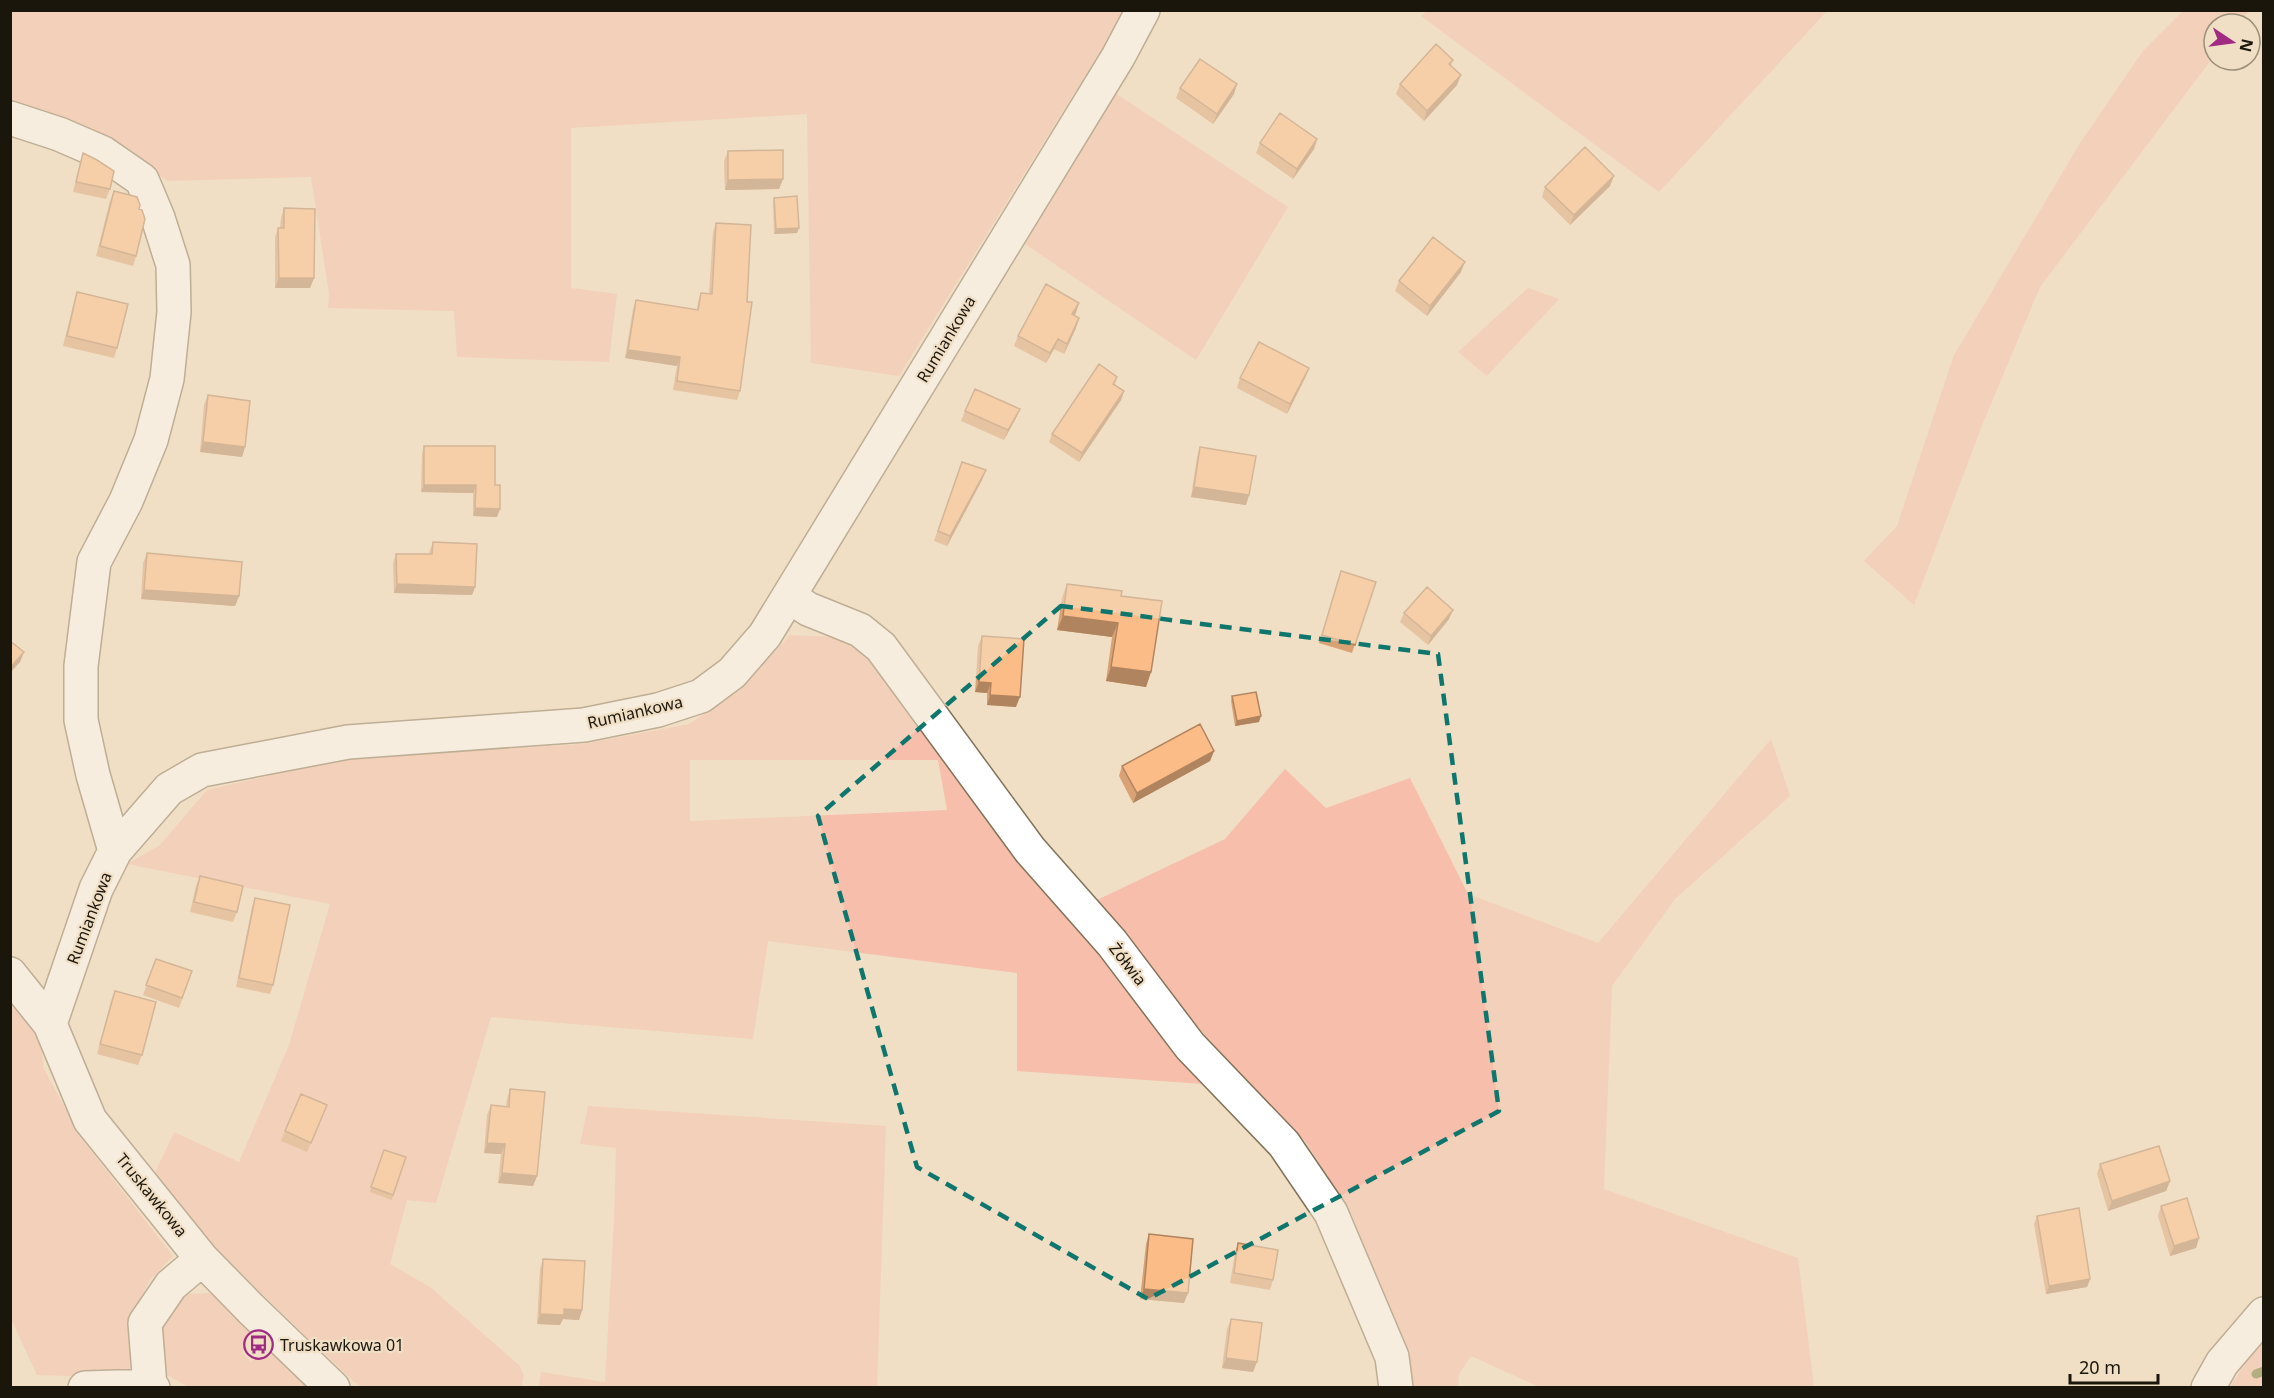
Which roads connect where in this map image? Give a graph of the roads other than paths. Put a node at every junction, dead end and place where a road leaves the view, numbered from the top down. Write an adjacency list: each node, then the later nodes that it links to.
1 (1143, 10): 3 (street, Rumiankowa)
2 (10, 118): 4 (street)
3 (789, 596): 4 (street, Rumiankowa); 12 (street, Żółwia)
4 (115, 851): 6 (street, Rumiankowa)
5 (10, 974): 6 (street, Truskawkowa)
6 (50, 1024): 7 (street, Truskawkowa)
7 (202, 1258): 9 (street); 11 (street, Truskawkowa)
8 (2264, 1314): 13 (street)
9 (152, 1387): 10 (street)
10 (85, 1388)
11 (333, 1388)
12 (1396, 1388)
13 (2208, 1388)

